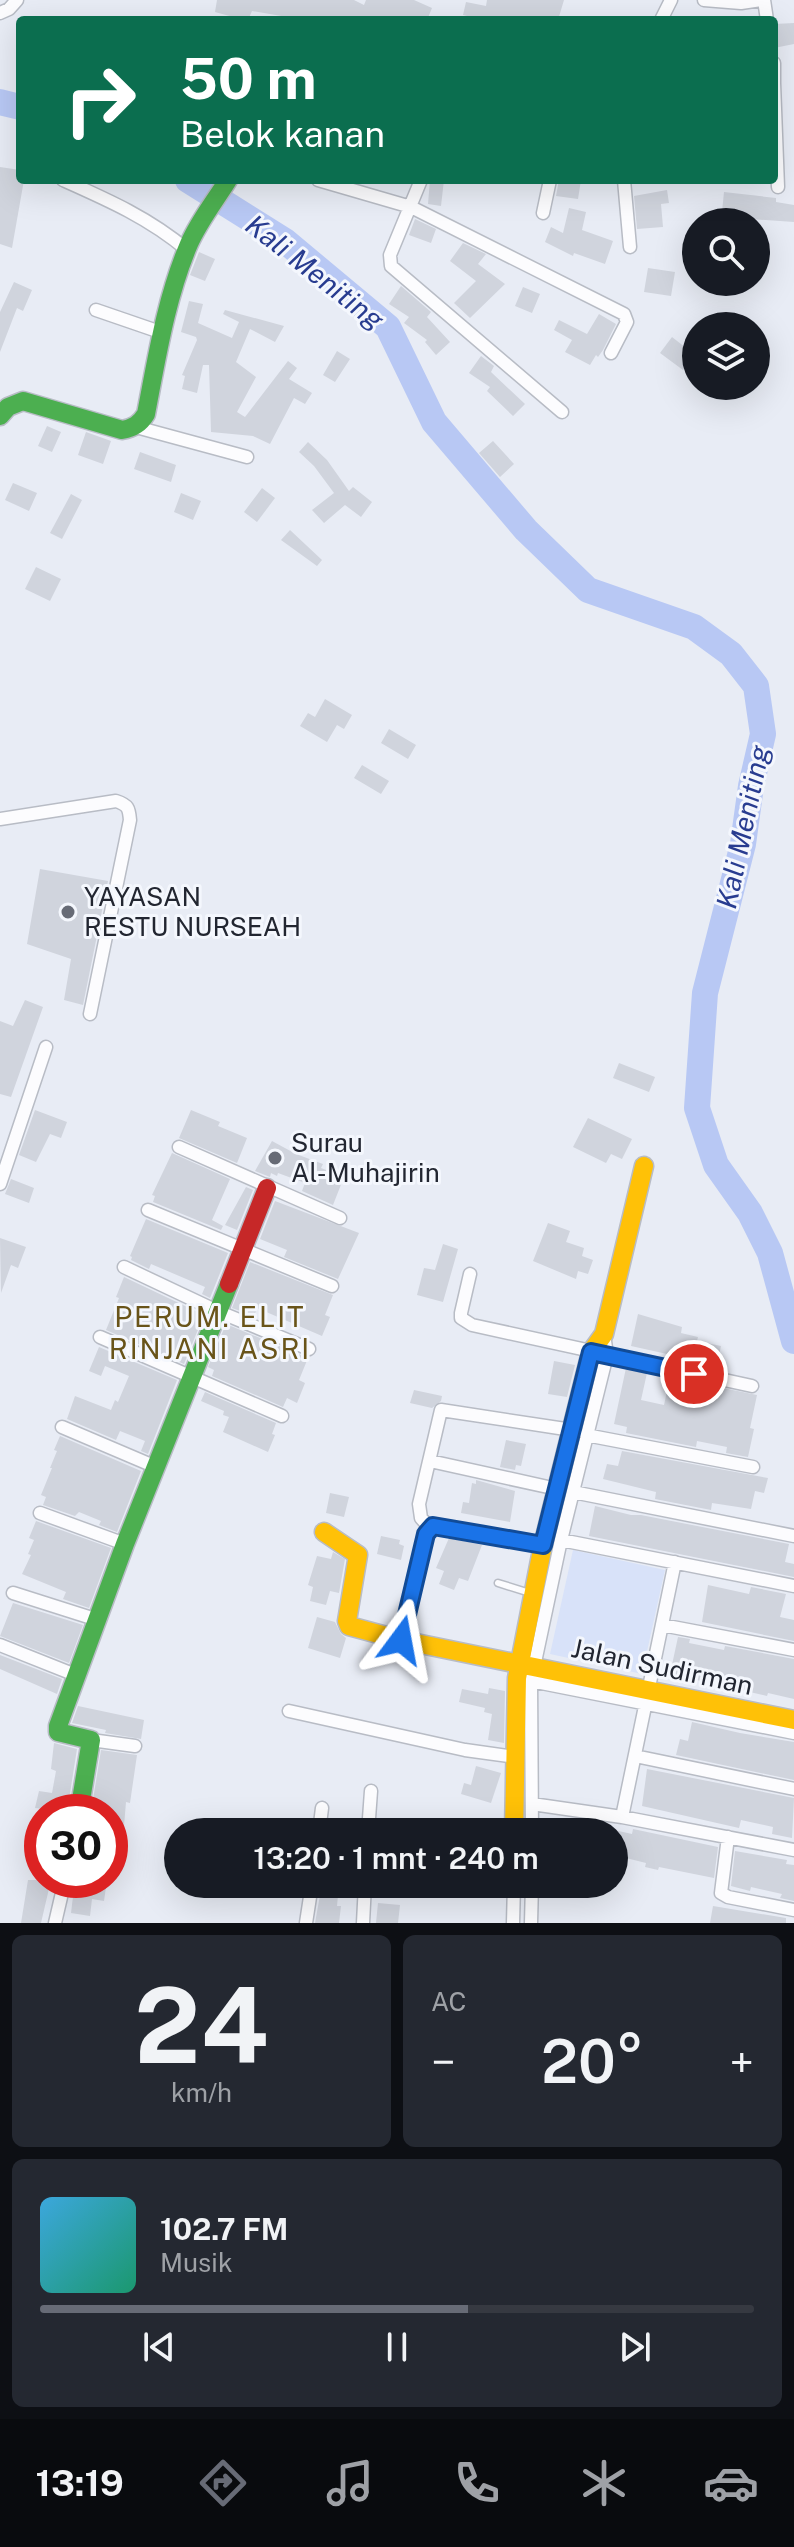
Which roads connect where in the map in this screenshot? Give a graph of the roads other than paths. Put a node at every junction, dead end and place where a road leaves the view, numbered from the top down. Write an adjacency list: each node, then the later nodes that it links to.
1 (17, 0): 5 (street)
2 (704, 0): 4 (street)
3 (763, 0): 4 (street)
4 (742, 1)
5 (0, 13)
6 (72, 184): 16 (street)
7 (226, 184): 16 (street)
8 (332, 184): 14 (street)
9 (420, 184): 14 (street)
10 (549, 184): 15 (street)
11 (624, 184): 17 (street)
12 (778, 184): 13 (street)
13 (778, 187)
14 (411, 207): 20 (street); 21 (street)
15 (543, 213)
16 (189, 246): 19 (street)
17 (630, 247)
18 (96, 310): 19 (street)
19 (163, 333): 23 (street)
20 (611, 353)
21 (562, 412)
22 (0, 416): 23 (street)
23 (136, 427): 24 (street)
24 (247, 457)
25 (0, 819): 26 (street)
26 (90, 1014)
27 (46, 1047): 30 (street)
28 (179, 1147): 31 (street)
29 (644, 1166): 41 (street)
30 (0, 1184)
31 (267, 1188): 33 (street); 34 (street)
32 (148, 1210): 34 (street)
33 (340, 1218)
34 (242, 1250): 37 (street); 38 (street)
35 (124, 1267): 38 (street)
36 (470, 1274): 41 (street)
37 (332, 1286)
38 (217, 1311): 40 (street); 42 (street)
39 (100, 1337): 42 (street)
40 (309, 1349)
41 (599, 1354): 43 (street); 46 (street)
42 (192, 1376): 44 (street); 48 (street)
43 (752, 1386)
44 (282, 1416)
45 (62, 1427): 48 (street)
46 (579, 1432): 47 (street); 49 (street); 50 (street)
47 (430, 1461): 50 (street); 52 (street)
48 (156, 1467): 56 (street)
49 (753, 1467)
50 (565, 1491): 54 (street); 55 (street)
51 (40, 1513): 56 (street)
52 (430, 1528): 55 (street); 64 (street)
53 (324, 1532): 64 (street, Jalan Sudirman)
54 (794, 1536)
55 (552, 1542): 57 (street); 61 (street); 67 (street)
56 (125, 1544): 62 (street)
57 (675, 1562): 59 (street); 63 (street)
58 (498, 1583): 61 (lane)
59 (794, 1586)
60 (13, 1593): 62 (street)
61 (533, 1594): 67 (street)
62 (98, 1620): 68 (street)
63 (662, 1625): 66 (street); 69 (street)
64 (401, 1640): 67 (street, Jalan Sudirman)
65 (0, 1645): 68 (street)
66 (794, 1650)
67 (525, 1673): 69 (street, Jalan Sudirman); 76 (street); 80 (street)
68 (78, 1676): 73 (street)
69 (648, 1697): 71 (street, Jalan Sudirman); 72 (street); 75 (street)
70 (289, 1711): 76 (street)
71 (794, 1720)
72 (794, 1733)
73 (91, 1740): 74 (street); 79 (street)
74 (135, 1746)
75 (635, 1756): 77 (street); 82 (street)
76 (515, 1757): 85 (street)
77 (794, 1789)
78 (371, 1791): 84 (street)
79 (82, 1794)
80 (532, 1804): 82 (street); 86 (street)
81 (322, 1808): 83 (street)
82 (622, 1817): 87 (street)
83 (321, 1818)
84 (369, 1818)
85 (514, 1818)
86 (532, 1818)
87 (728, 1837): 88 (street); 94 (street)
88 (794, 1850)
89 (61, 1898): 95 (street)
90 (310, 1898): 96 (street)
91 (364, 1898): 97 (street)
92 (514, 1898): 98 (street)
93 (532, 1898): 99 (street)
94 (794, 1910)
95 (55, 1923)
96 (306, 1923)
97 (363, 1923)
98 (513, 1923)
99 (531, 1923)

